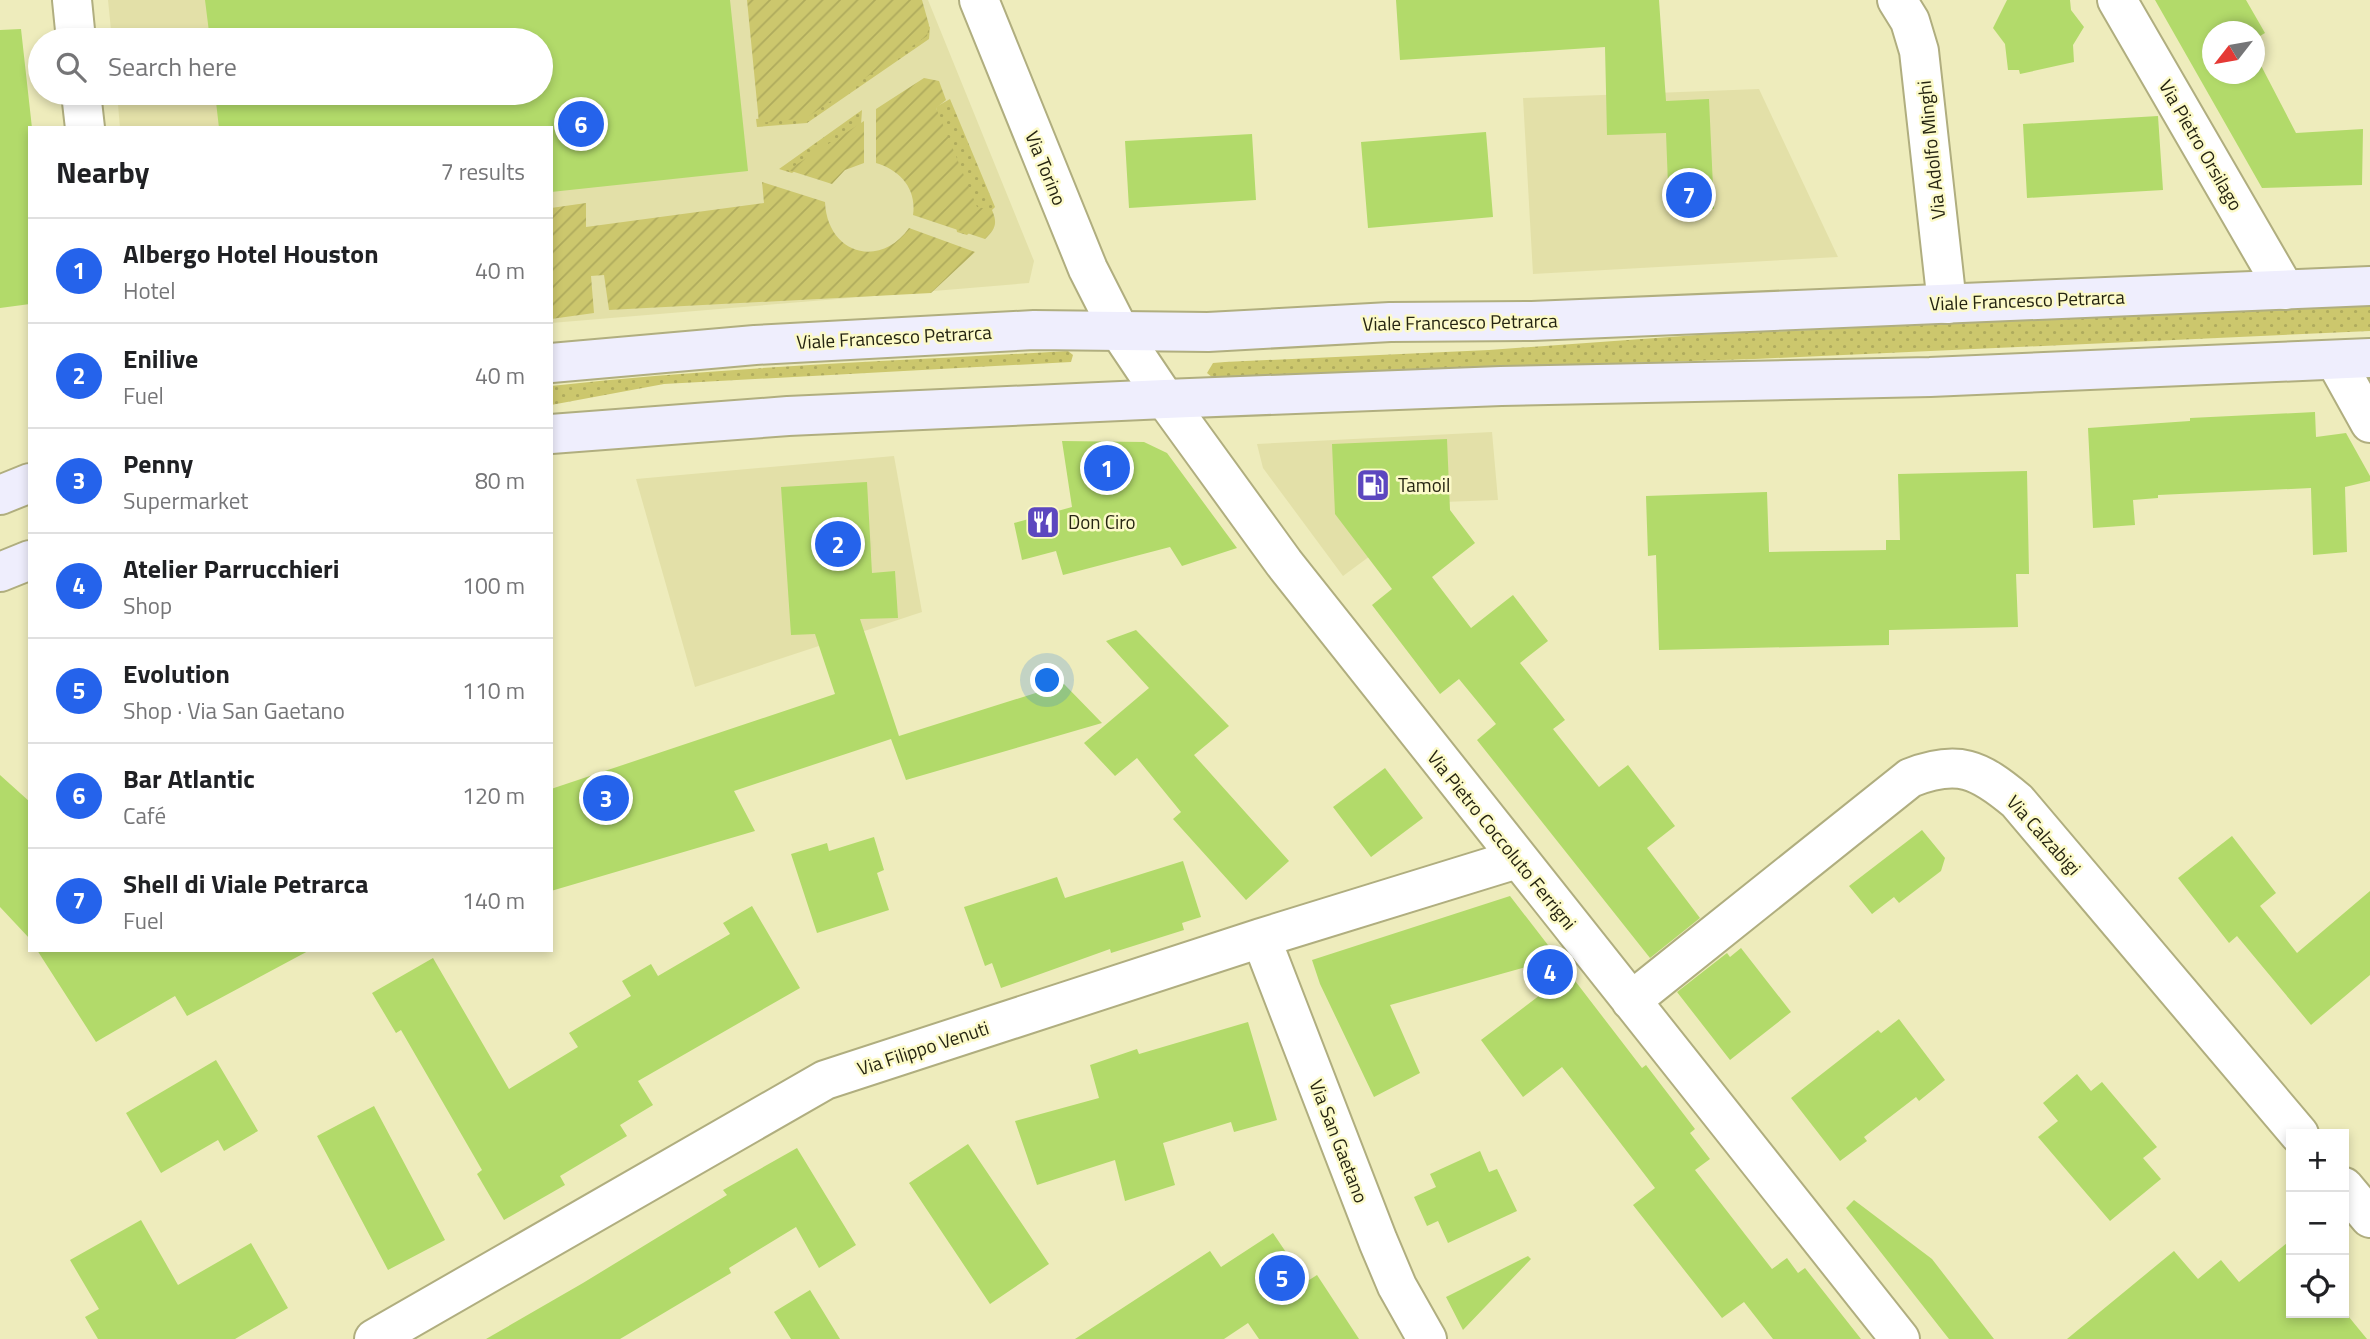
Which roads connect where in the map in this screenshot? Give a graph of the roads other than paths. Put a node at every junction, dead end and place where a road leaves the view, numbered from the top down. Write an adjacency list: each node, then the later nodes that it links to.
1 (72, 0): 5 (street)
2 (979, 0): 11 (street, Via Torino)
3 (1897, 0): 10 (street, Via Adolfo Minghi)
4 (2117, 0): 9 (street, Via Pietro Orsilago)
5 (75, 28)
6 (82, 105): 7 (street)
7 (85, 126)
8 (2370, 286): 9 (main road, Viale Francesco Petrarca)
9 (2285, 290): 10 (main road, Viale Francesco Petrarca)
10 (1947, 304): 11 (main road, Viale Francesco Petrarca)
11 (1121, 332): 13 (main road, Viale Francesco Petrarca); 14 (street, Via Torino)
12 (2352, 359): 14 (main road); 15 (street)
13 (553, 363)
14 (1165, 399): 16 (main road); 21 (street, Via Pietro Coccoluto Ferrigni)
15 (2370, 423)
16 (553, 434)
17 (28, 484): 18 (main road)
18 (0, 495)
19 (28, 561): 20 (main road)
20 (0, 572)
21 (1517, 859): 22 (street, Via Filippo Venuti); 23 (street, Via Pietro Coccoluto Ferrigni)
22 (1261, 938): 27 (street, Via Filippo Venuti); 28 (street, Via San Gaetano)
23 (1632, 1001): 24 (street, Via Calzabigi); 29 (street, Via Pietro Coccoluto Ferrigni)
24 (2295, 1129)
25 (2348, 1192): 26 (street)
26 (2370, 1218)
27 (374, 1339)
28 (1427, 1339)
29 (1900, 1339)

